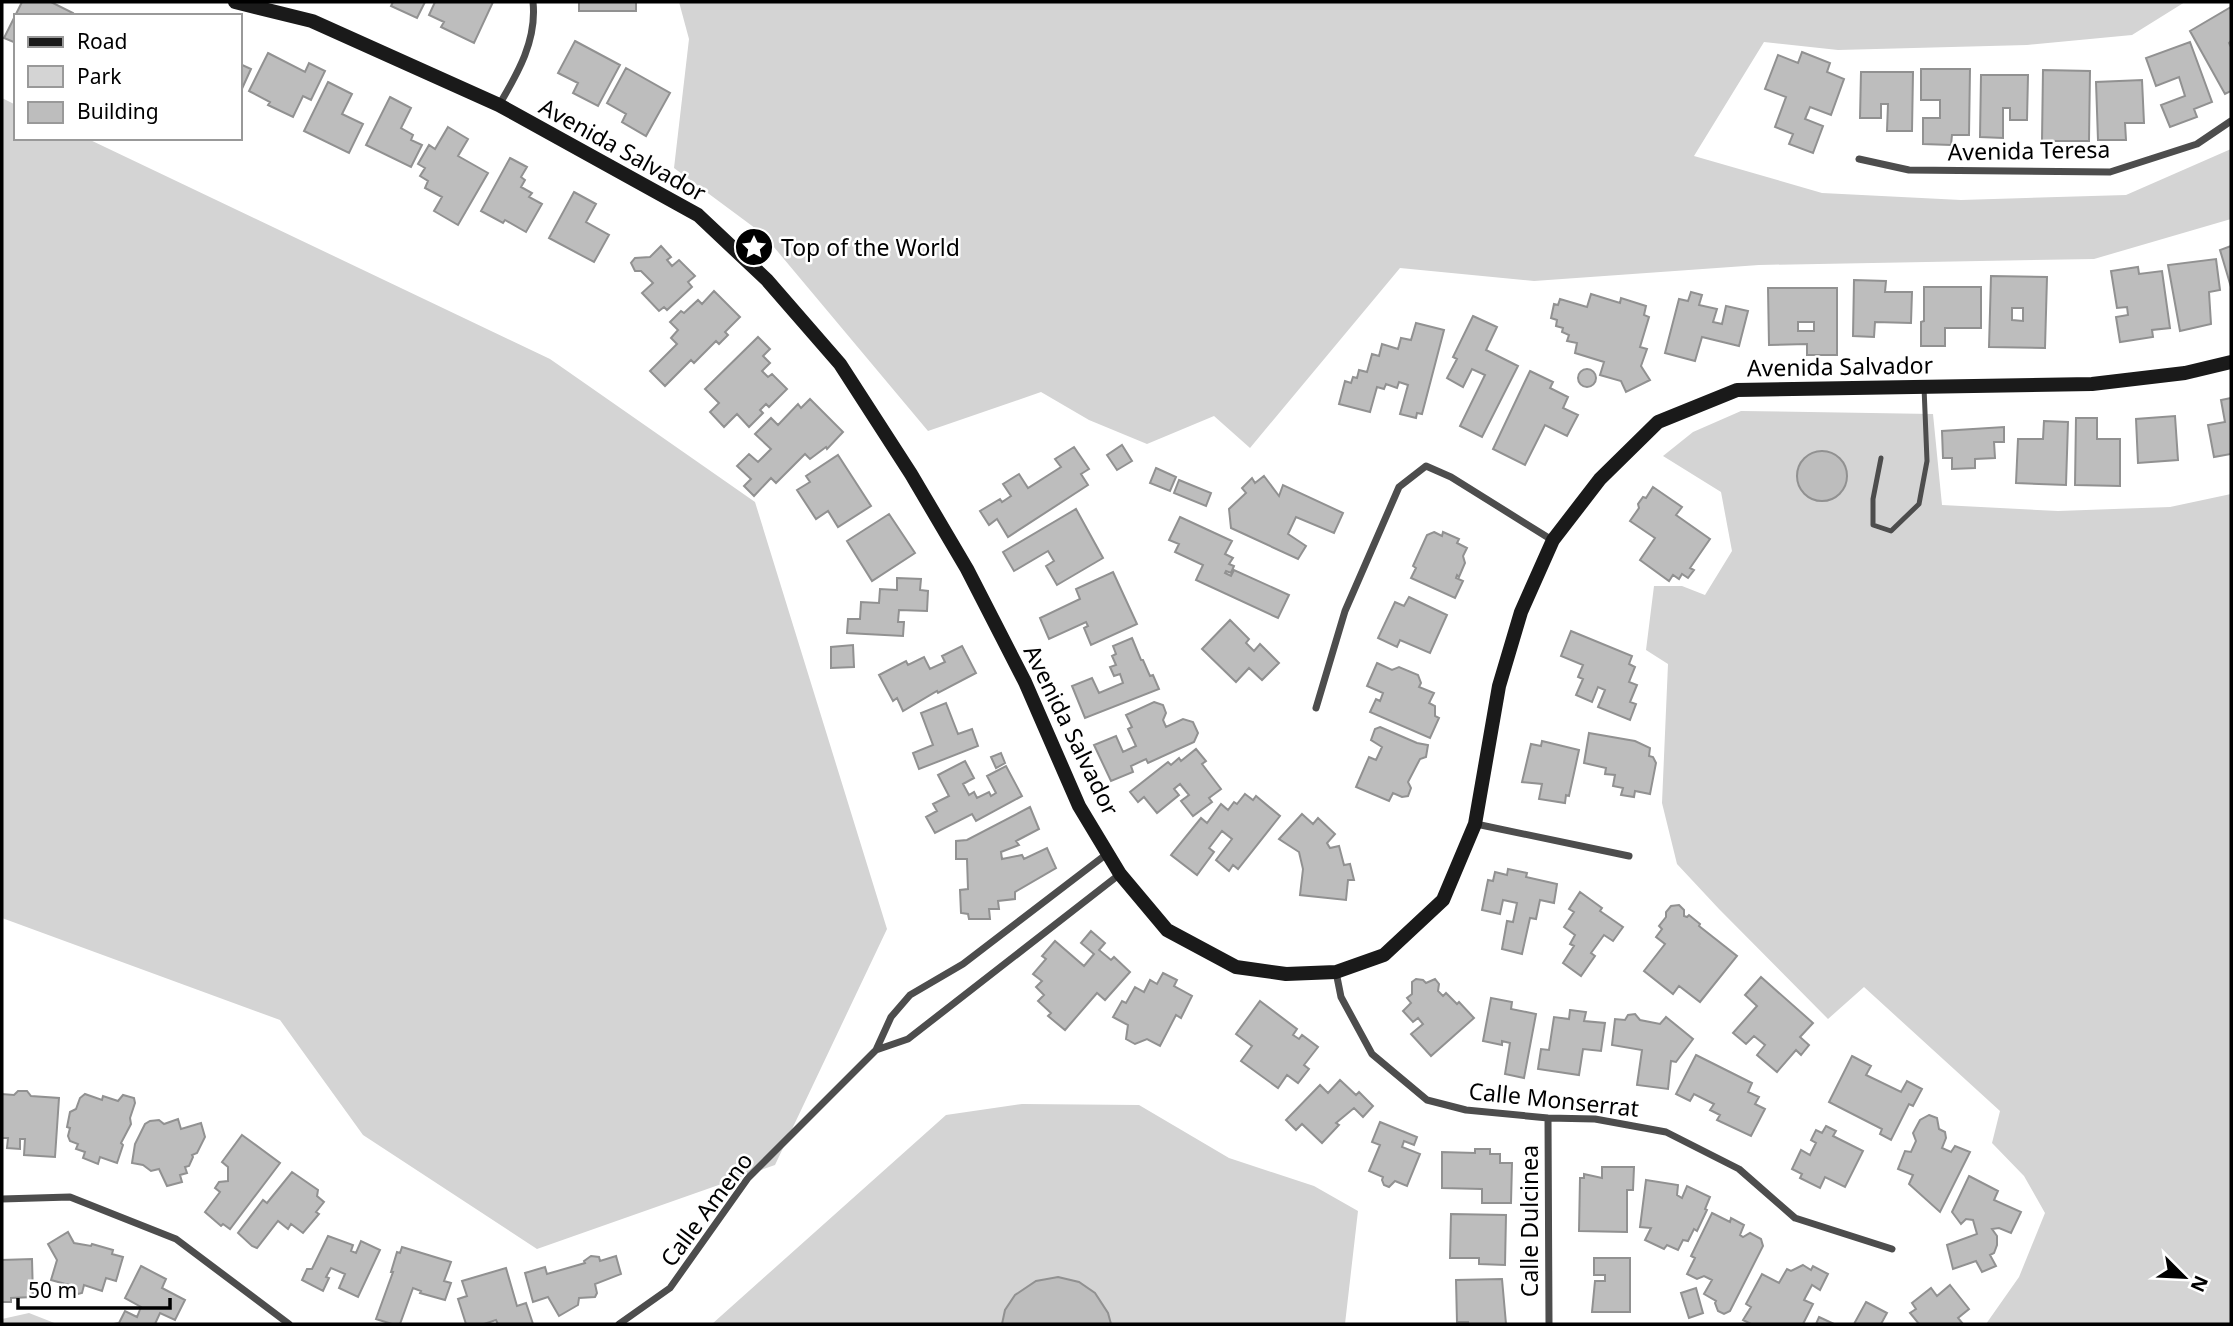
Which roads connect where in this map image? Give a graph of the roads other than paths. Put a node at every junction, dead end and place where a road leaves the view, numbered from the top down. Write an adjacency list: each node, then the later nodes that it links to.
1 (235, 2): 3 (street, Avenida Salvador)
2 (533, 2): 3 (street)
3 (499, 105): 12 (street, Avenida Salvador)
4 (2231, 121): 5 (street, Avenida Teresa)
5 (1859, 159)
6 (2231, 362): 7 (street, Avenida Salvador)
7 (1924, 387): 8 (lane); 9 (street, Avenida Salvador)
8 (1881, 458)
9 (1553, 540): 10 (street); 11 (street, Avenida Salvador)
10 (1316, 708)
11 (1475, 824): 13 (street); 15 (street, Avenida Salvador)
12 (1108, 853): 14 (street, Avenida Salvador); 16 (street, Calle Ameno)
13 (1629, 856)
14 (1120, 874): 15 (street, Avenida Salvador); 16 (street, Calle Ameno)
15 (1336, 972): 17 (street, Calle Monserrat)
16 (876, 1050): 21 (street, Calle Ameno)
17 (1548, 1118): 19 (street, Calle Monserrat); 22 (street, Calle Dulcinea)
18 (2, 1199): 20 (street)
19 (1892, 1249)
20 (289, 1324)
21 (619, 1324)
22 (1549, 1324)

